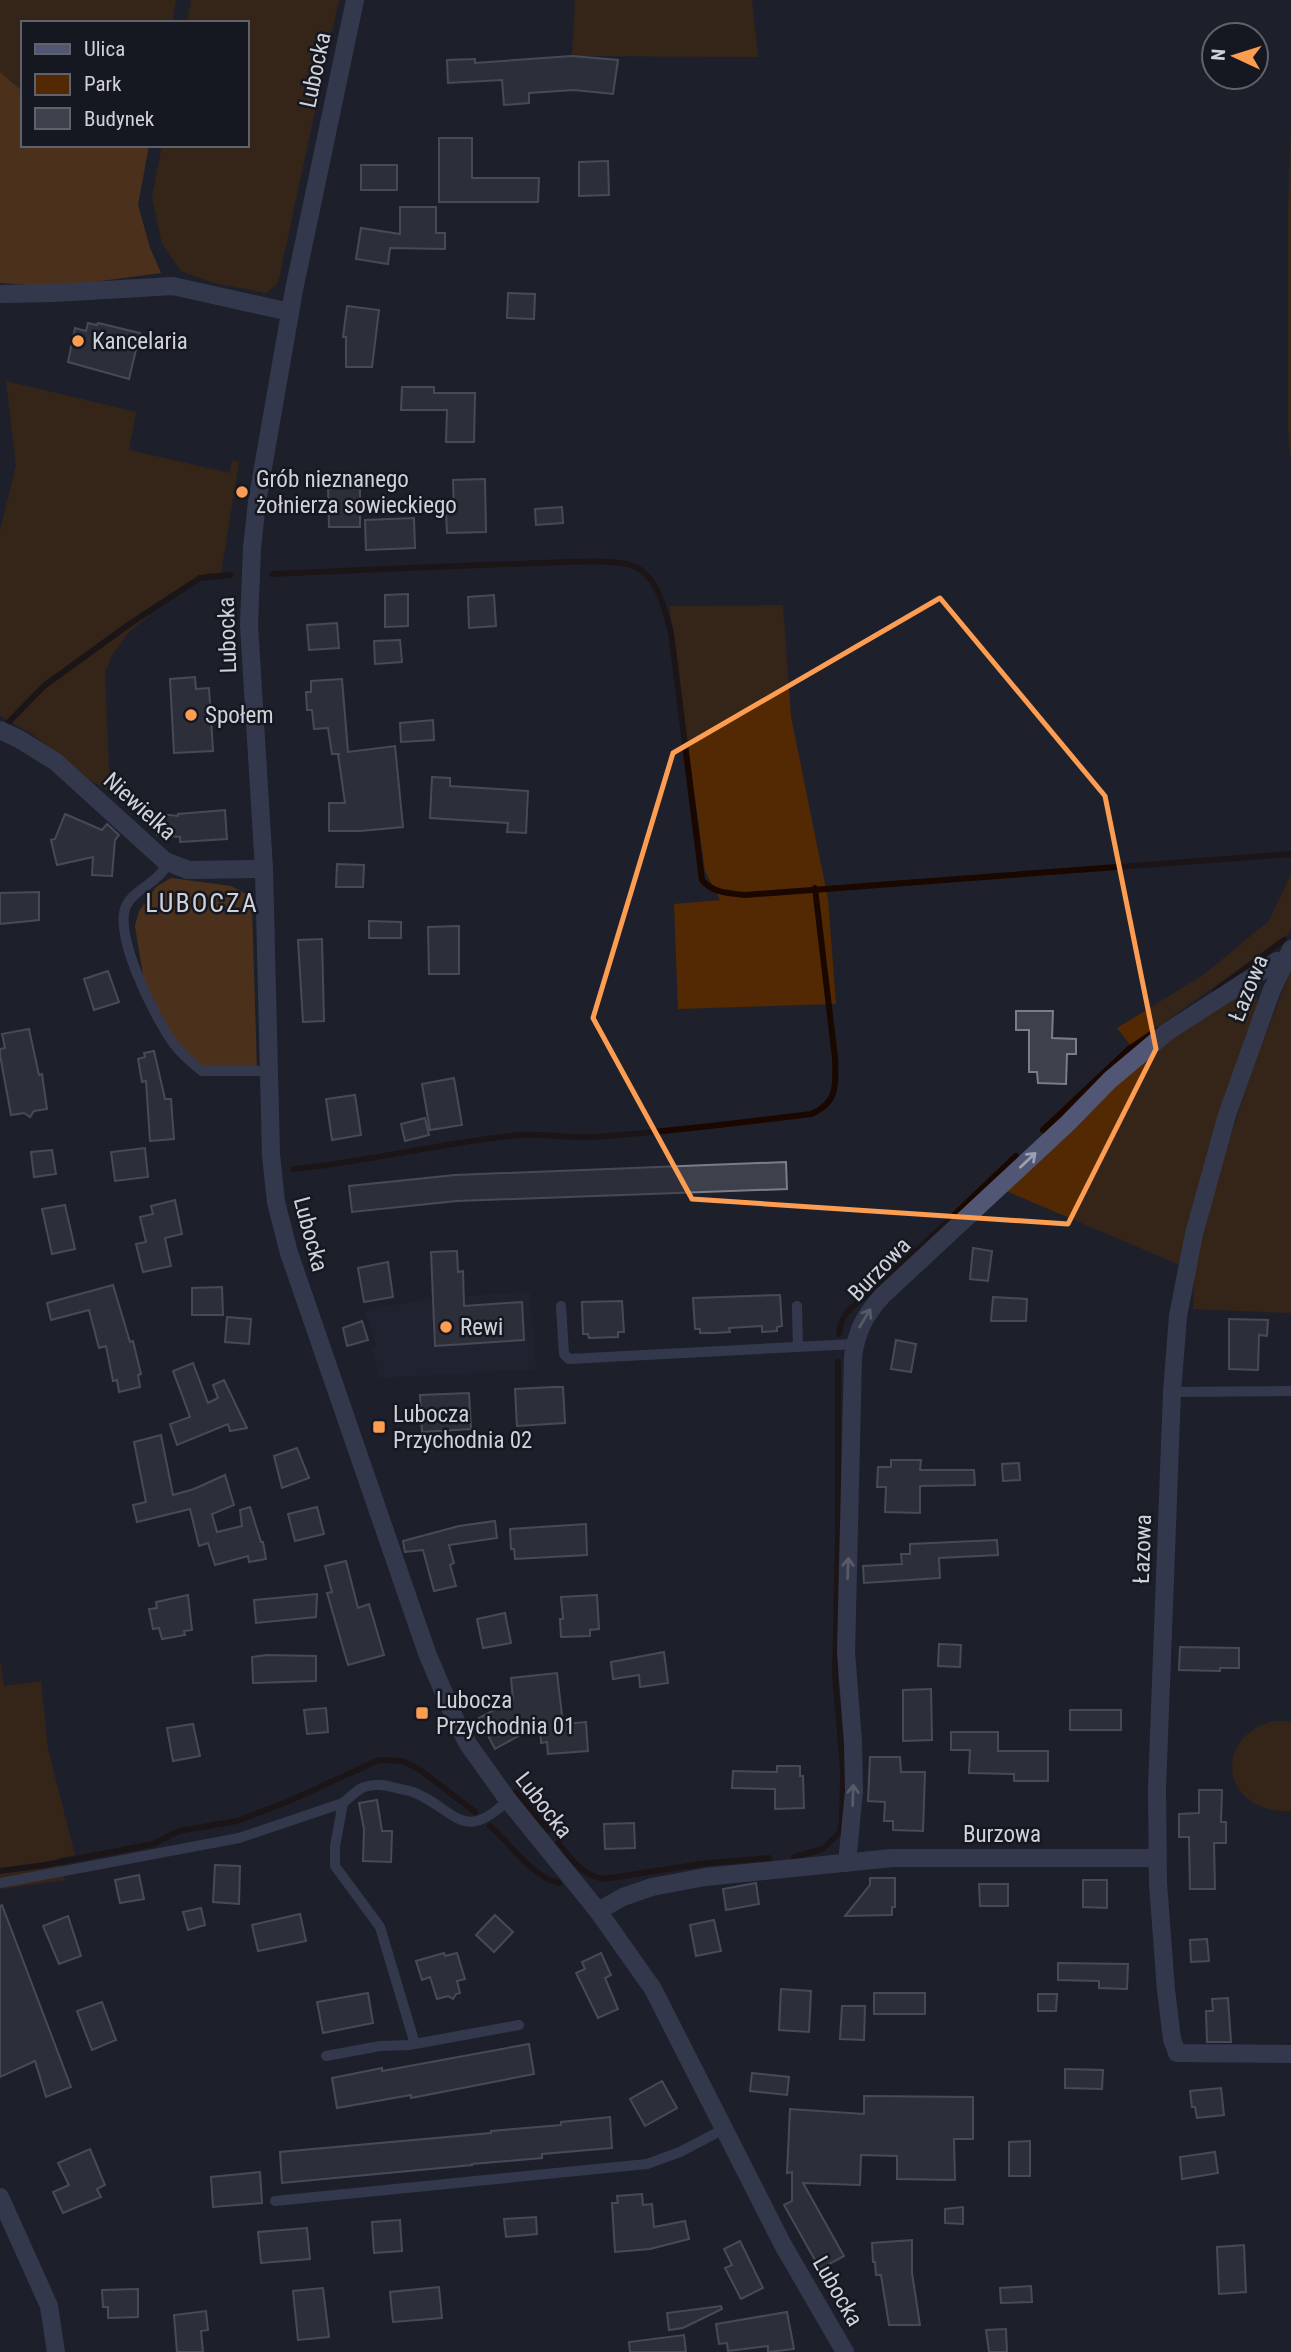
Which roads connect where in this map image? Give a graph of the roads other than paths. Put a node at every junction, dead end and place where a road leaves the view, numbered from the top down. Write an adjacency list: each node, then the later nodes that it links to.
1 (355, 0): 3 (street, Lubocka)
2 (0, 294): 3 (street)
3 (290, 312): 6 (street, Lubocka)
4 (7, 733): 5 (street, Niewielka)
5 (170, 863): 6 (street, Niewielka); 8 (lane)
6 (264, 869): 8 (street, Lubocka)
7 (1287, 956): 11 (street, Burzowa, one-way to 7); 14 (street, Łazowa)
8 (269, 1071): 15 (street, Lubocka)
9 (561, 1306): 12 (lane)
10 (797, 1306): 12 (lane)
11 (854, 1344): 12 (lane); 18 (street, Burzowa, one-way to 11)
12 (798, 1347)
13 (1291, 1391): 14 (lane)
14 (1172, 1392): 17 (street, Łazowa)
15 (508, 1800): 16 (lane); 20 (street, Lubocka)
16 (343, 1803): 19 (lane); 22 (lane)
17 (1157, 1858): 18 (street, Burzowa); 23 (street, Łazowa)
18 (847, 1863): 20 (street, Burzowa)
19 (0, 1883)
20 (598, 1911): 25 (street, Lubocka)
21 (519, 2025): 22 (lane)
22 (415, 2044): 24 (lane)
23 (1291, 2054)
24 (326, 2056)
25 (724, 2129): 27 (lane); 29 (street, Lubocka)
26 (0, 2197): 28 (street)
27 (275, 2202)
28 (56, 2352)
29 (845, 2352)

